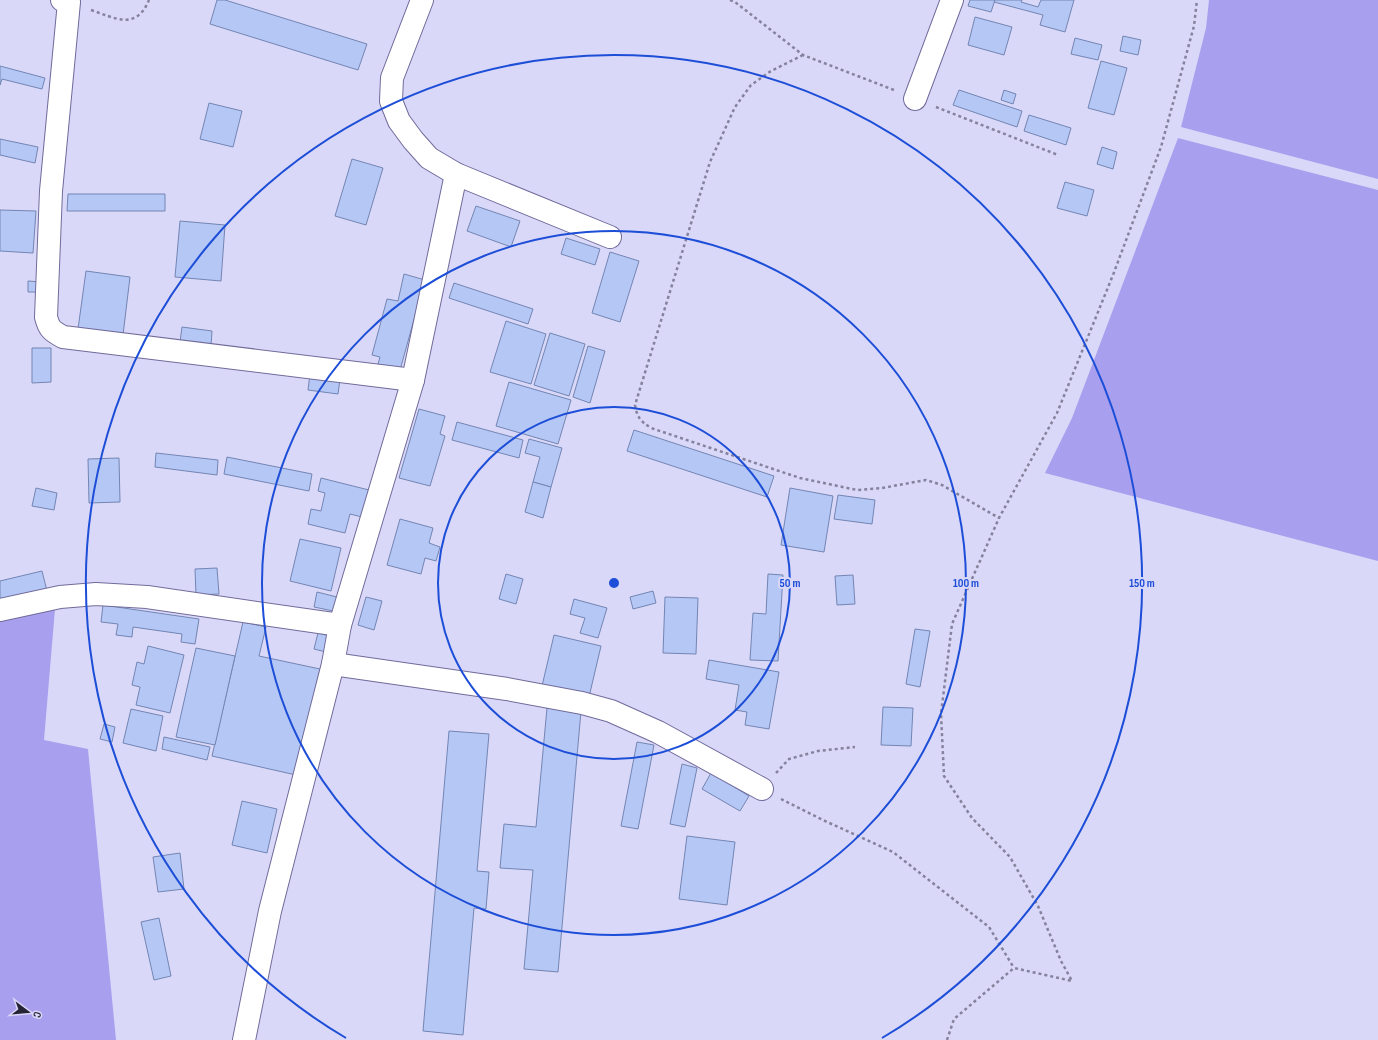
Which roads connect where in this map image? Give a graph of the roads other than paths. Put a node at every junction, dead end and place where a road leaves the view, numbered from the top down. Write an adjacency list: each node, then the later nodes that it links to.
1 (422, 0): 5 (lane)
2 (952, 0): 4 (lane)
3 (66, 1): 7 (lane)
4 (915, 99)
5 (456, 174): 6 (lane); 7 (lane)
6 (610, 237)
7 (413, 380): 9 (lane)
8 (0, 610): 9 (lane)
9 (340, 625): 10 (lane)
10 (333, 664): 11 (lane); 12 (lane)
11 (762, 789)
12 (244, 1040)

